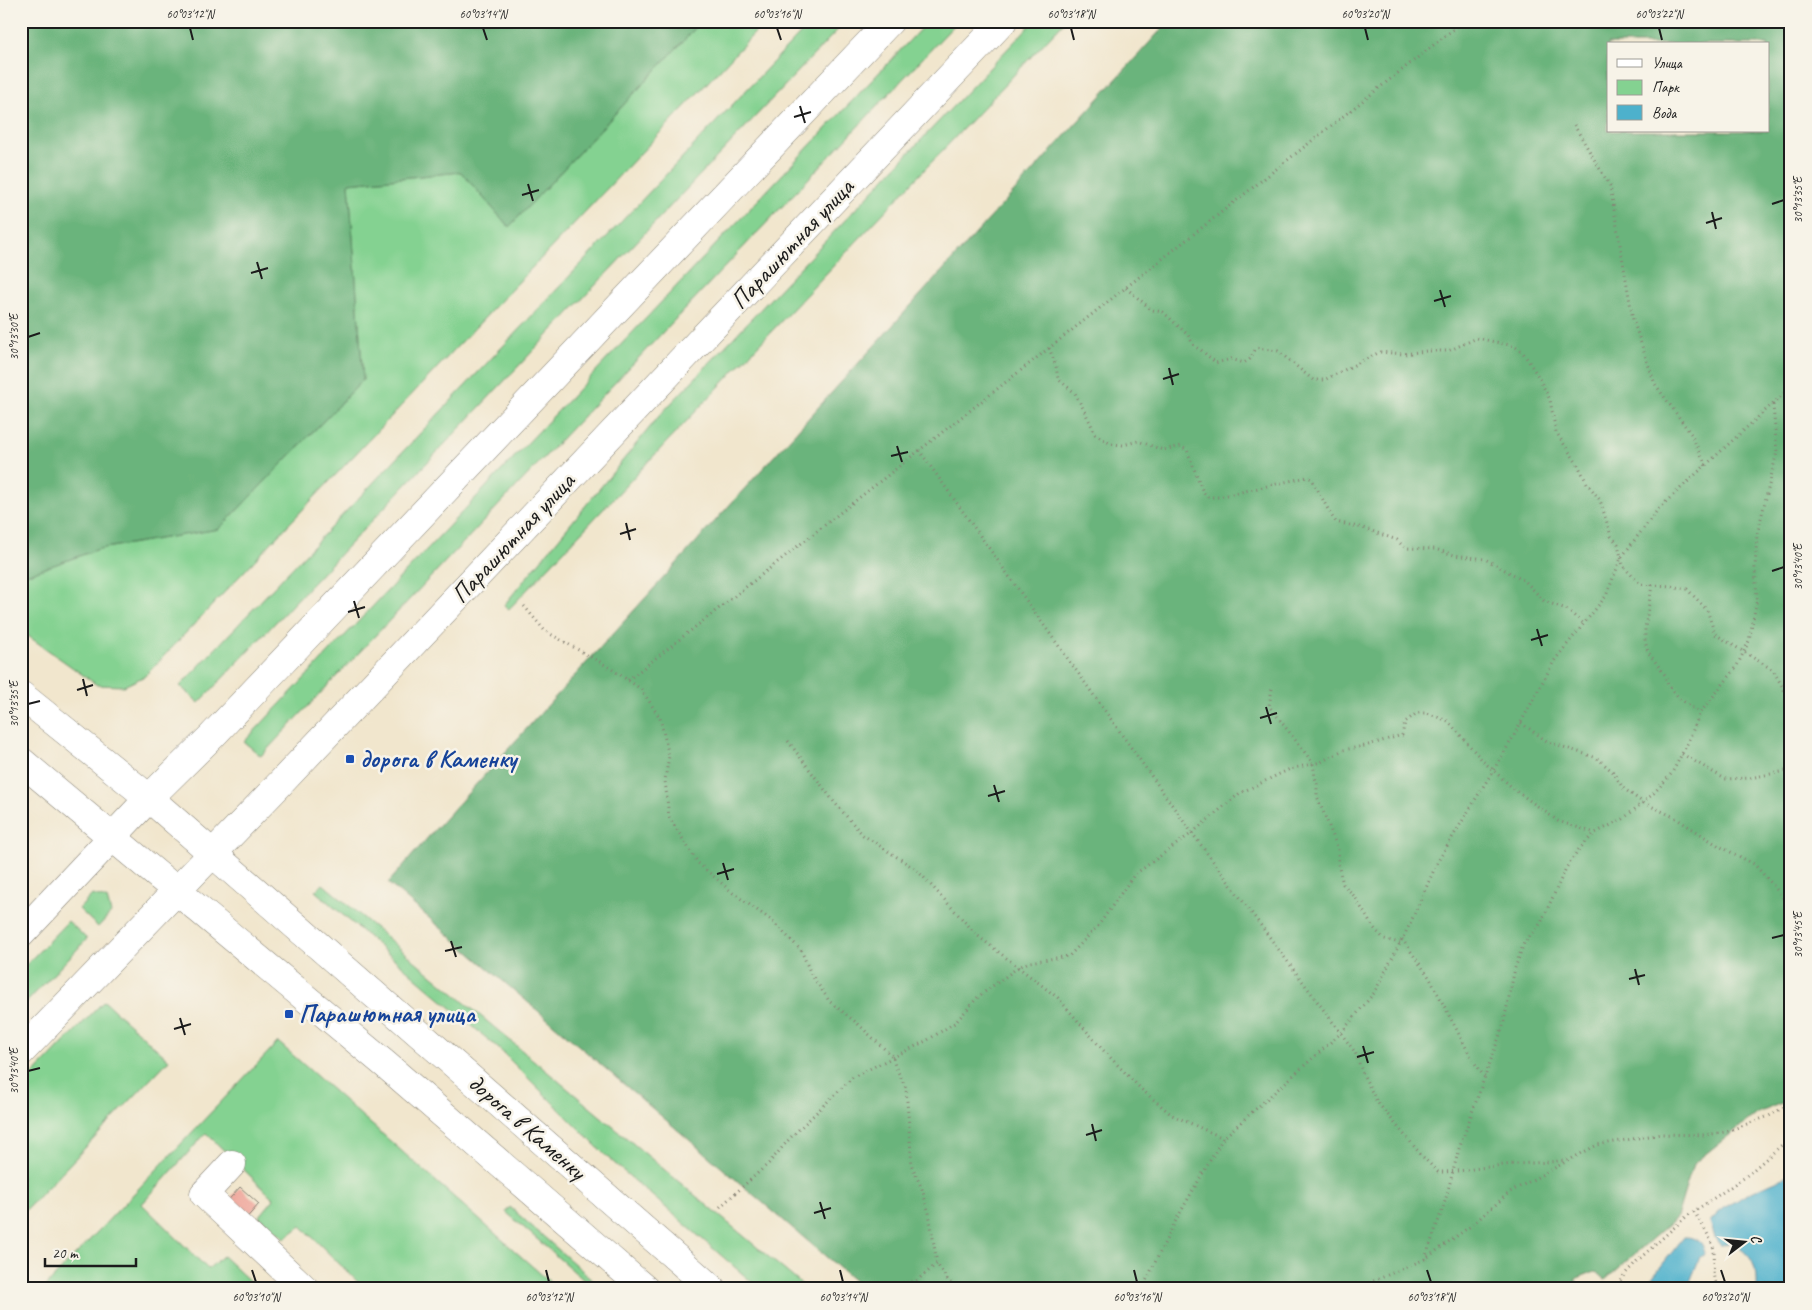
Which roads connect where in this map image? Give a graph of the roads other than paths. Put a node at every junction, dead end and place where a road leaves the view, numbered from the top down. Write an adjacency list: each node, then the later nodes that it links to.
1 (890, 21): 5 (main road)
2 (1003, 21): 7 (main road, Парашютная улица)
3 (21, 695): 5 (main road, дорога в Каменку)
4 (21, 761): 6 (main road, дорога в Каменку)
5 (148, 798): 6 (main road); 7 (main road, дорога в Каменку)
6 (112, 837): 8 (main road, дорога в Каменку); 9 (main road)
7 (213, 854): 8 (main road, Парашютная улица); 14 (main road, дорога в Каменку)
8 (176, 891): 10 (main road, Парашютная улица); 13 (main road, дорога в Каменку)
9 (21, 934)
10 (21, 1052)
11 (232, 1164): 12 (main road)
12 (305, 1289)
13 (645, 1289)
14 (712, 1289)

